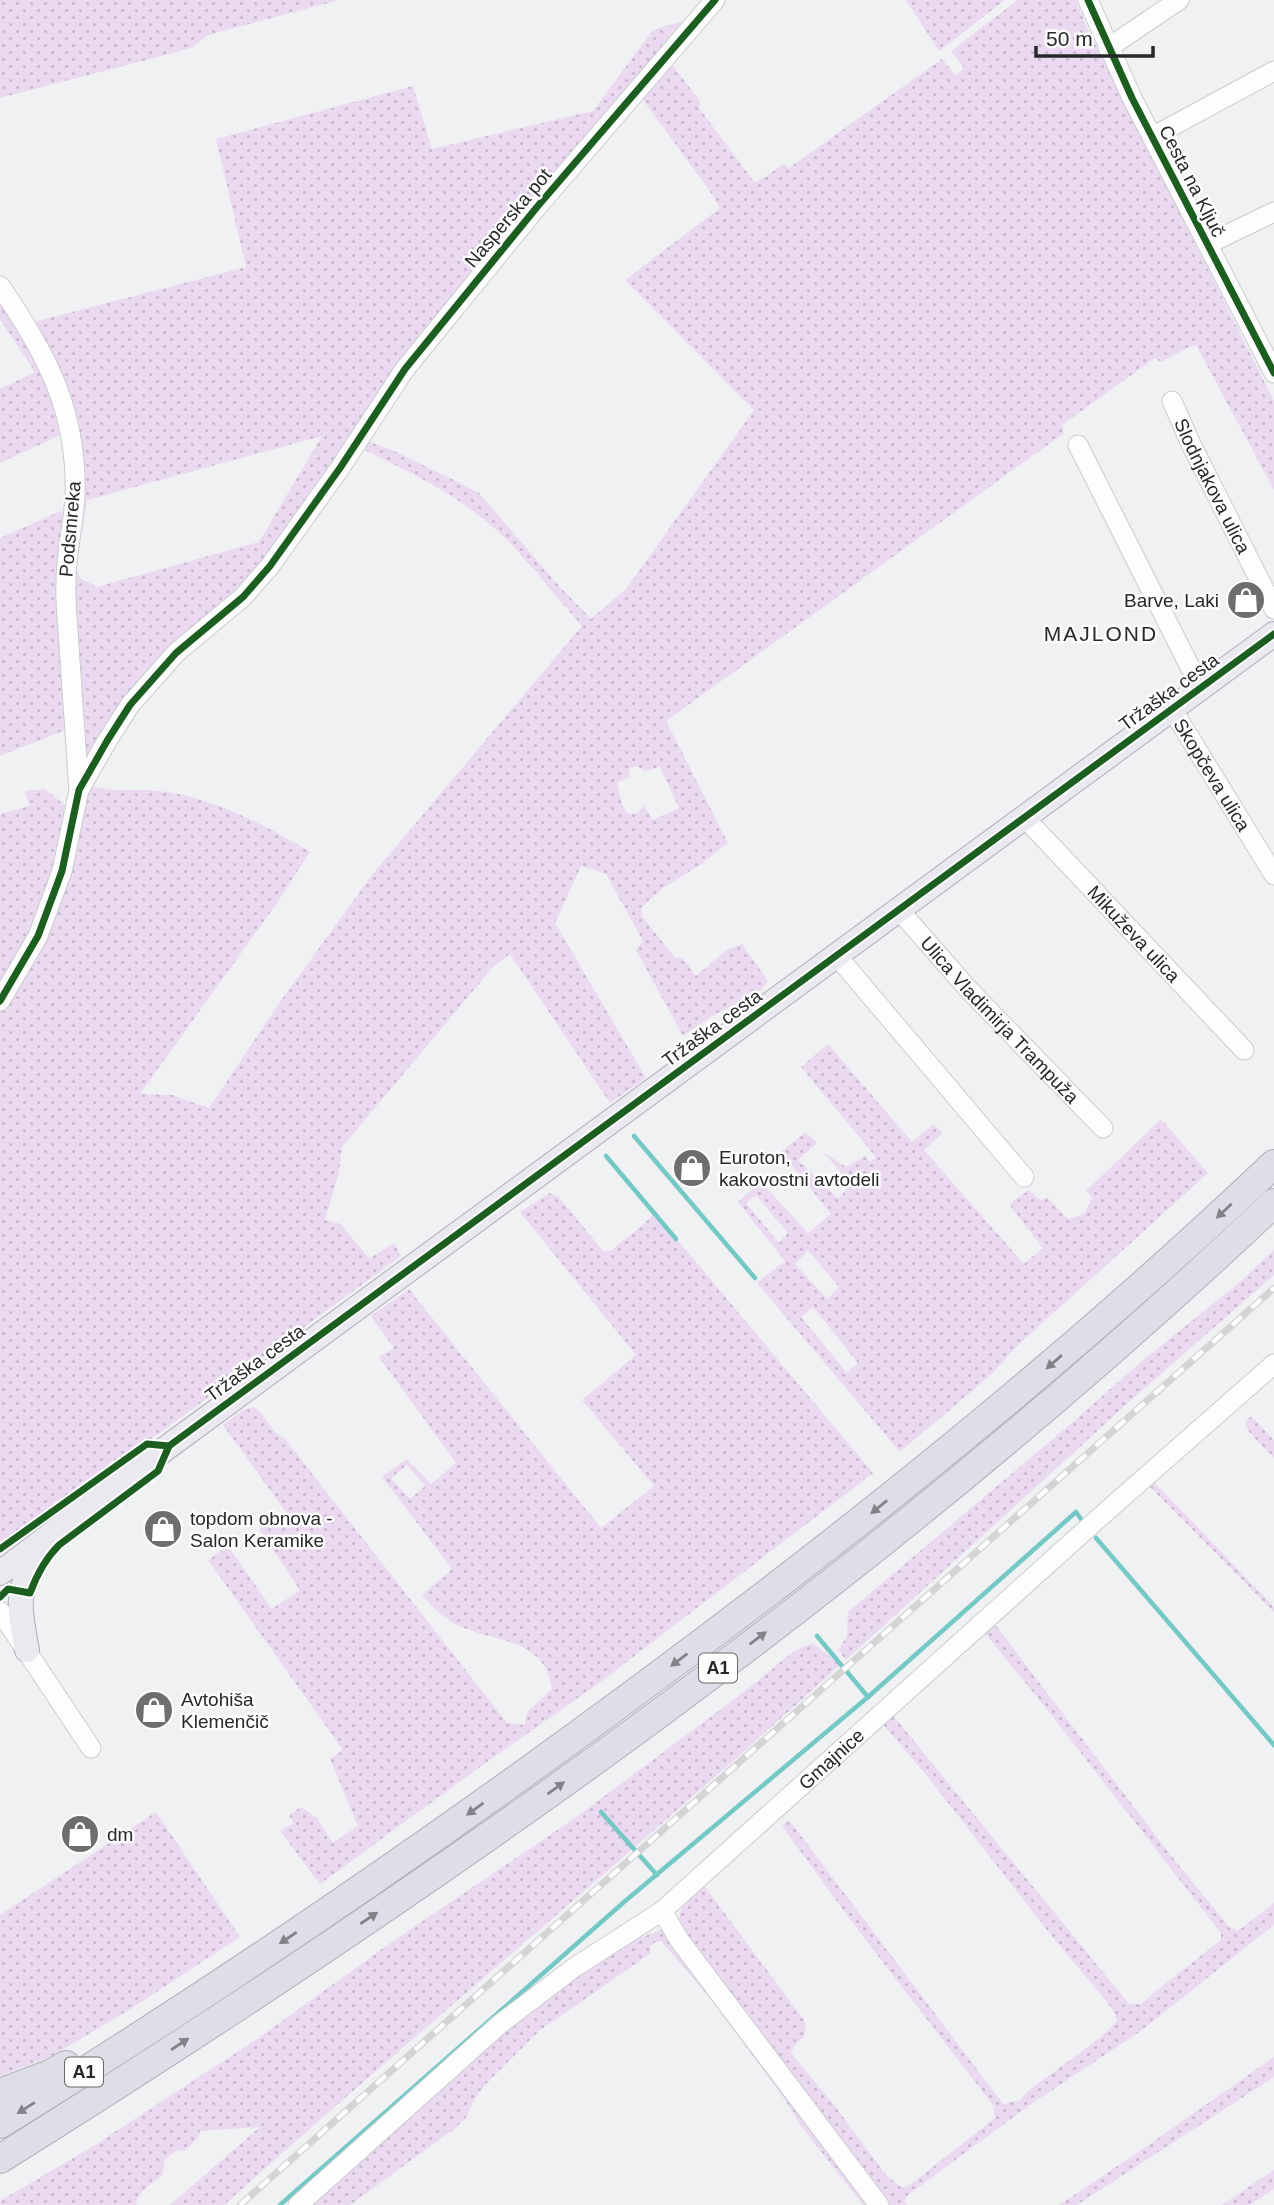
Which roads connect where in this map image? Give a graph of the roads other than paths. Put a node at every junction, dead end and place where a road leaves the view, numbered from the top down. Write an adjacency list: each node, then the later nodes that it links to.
1 (715, 0): 17 (street, Nasperska pot)
2 (1088, 0): 4 (street, Cesta na Ključ)
3 (1179, 0): 4 (street)
4 (1108, 48): 6 (street, Cesta na Ključ)
5 (1274, 71): 6 (street)
6 (1152, 137): 8 (street, Cesta na Ključ)
7 (1274, 212): 8 (street)
8 (1208, 244): 10 (street, Cesta na Ključ)
9 (0, 286): 17 (street, Podsmreka)
10 (1274, 373)
11 (1172, 401): 13 (street, Slodnjakova ulica)
12 (1078, 445): 15 (street, Tržaška cesta)
13 (1274, 609)
14 (1274, 635): 15 (main road, Tržaška cesta)
15 (1203, 687): 16 (main road, Tržaška cesta)
16 (1172, 709): 18 (main road, Tržaška cesta); 19 (street, Skopčeva ulica)
17 (79, 790): 22 (street)
18 (1025, 818): 20 (main road, Tržaška cesta); 23 (street, Mikuževa ulica)
19 (1274, 875)
20 (899, 910): 21 (main road, Tržaška cesta); 24 (street, Ulica Vladimirja Trampuža)
21 (837, 956): 26 (street); 29 (main road, Tržaška cesta)
22 (0, 1001)
23 (1244, 1050)
24 (1102, 1128)
25 (1274, 1164): 35 (highway, A1, one-way to 35)
26 (1024, 1177)
27 (1274, 1203): 38 (highway, A1, one-way to 27)
28 (1274, 1364): 34 (street, Gmajnice)
29 (54, 1532): 30 (main road, Tržaška cesta); 32 (main road)
30 (0, 1573)
31 (0, 1611): 32 (street)
32 (14, 1637): 33 (street)
33 (91, 1748)
34 (662, 1912): 39 (street, Gmajnice); 40 (street)
35 (166, 2018): 36 (highway); 37 (highway, A1, one-way to 37)
36 (0, 2093)
37 (0, 2124)
38 (0, 2159)
39 (298, 2205)
40 (879, 2205)

